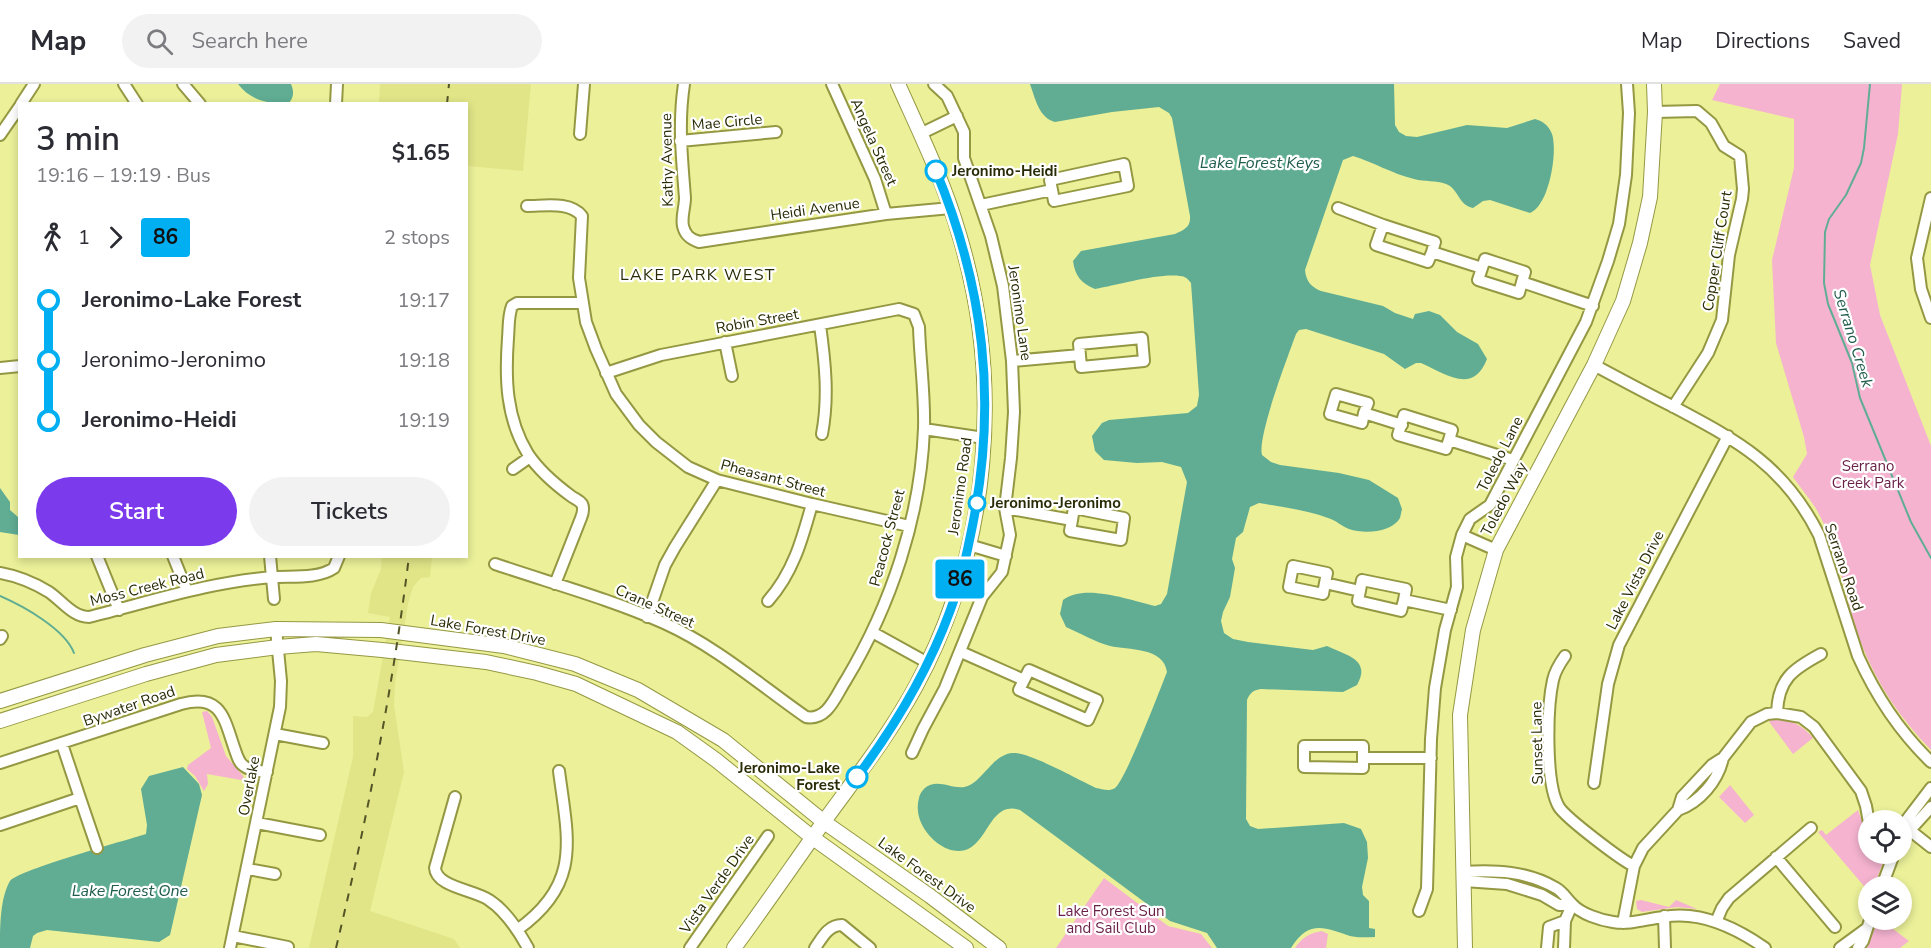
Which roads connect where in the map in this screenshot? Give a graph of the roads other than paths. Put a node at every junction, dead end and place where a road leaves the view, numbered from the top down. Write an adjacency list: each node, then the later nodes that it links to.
1 (34, 84): 12 (street)
2 (124, 84): 13 (street)
3 (183, 84): 14 (street)
4 (337, 84): 15 (street)
5 (584, 84): 20 (street)
6 (684, 84): 23 (street, Kathy Avenue)
7 (832, 84): 30 (street, Angela Street)
8 (898, 84): 21 (main road, Jeronimo Road)
9 (934, 84): 18 (street, Jeronimo Lane)
10 (1627, 84): 39 (street, Toledo Lane)
11 (1654, 84): 17 (main road, Toledo Way)
12 (22, 102)
13 (136, 102)
14 (198, 102)
15 (336, 102)
16 (18, 108): 22 (street)
17 (1655, 112): 46 (main road, Toledo Way); 51 (street, Copper Cliff Court)
18 (957, 116): 21 (street); 26 (street, Jeronimo Lane)
19 (777, 132): 23 (street, Mae Circle)
20 (580, 134)
21 (920, 134): 28 (main road, Jeronimo Road)
22 (0, 135)
23 (680, 141): 32 (street, Kathy Avenue)
24 (1052, 190): 24 (street); 26 (street)
25 (1931, 198): 33 (street)
26 (981, 205): 45 (street, Jeronimo Lane)
27 (527, 206): 38 (street, Pheasant Street)
28 (951, 208): 30 (street, Heidi Avenue); 57 (main road, Jeronimo Road)
29 (1338, 208): 31 (street)
30 (886, 214): 32 (street, Heidi Avenue)
31 (1383, 225): 35 (street); 35 (street)
32 (687, 235)
33 (1918, 250): 34 (street); 41 (street)
34 (1931, 251)
35 (1432, 252): 36 (street)
36 (1482, 268): 37 (street); 37 (street)
37 (1522, 282): 39 (street)
38 (582, 303): 49 (street, Pheasant Street); 59 (street)
39 (1593, 306): 60 (street, Toledo Lane)
40 (914, 314): 42 (street, Robin Street); 54 (street, Peacock Street)
41 (1931, 318)
42 (820, 325): 43 (street, Robin Street); 55 (street)
43 (725, 342): 49 (street, Robin Street); 50 (street)
44 (1080, 355): 44 (street); 45 (street)
45 (1012, 361): 64 (street, Jeronimo Lane)
46 (1594, 365): 51 (street, Serrano Road); 69 (main road, Toledo Way)
47 (18, 366): 48 (street)
48 (0, 368)
49 (606, 374): 62 (street, Pheasant Street)
50 (732, 376)
51 (1673, 407): 56 (street, Serrano Road)
52 (1364, 413): 53 (street)
53 (1402, 425): 58 (street); 58 (street)
54 (924, 429): 57 (street); 66 (street, Peacock Street)
55 (822, 434)
56 (1728, 436): 106 (street, Serrano Road); 110 (street, Lake Vista Drive)
57 (984, 438): 68 (main road, Jeronimo Road)
58 (1449, 440): 60 (street)
59 (530, 457): 61 (street); 79 (street)
60 (1513, 460): 67 (street, Toledo Lane)
61 (513, 469)
62 (717, 480): 63 (street, Pheasant Street); 87 (street)
63 (812, 504): 66 (street, Pheasant Street); 84 (street)
64 (1005, 508): 65 (street); 70 (street, Jeronimo Lane)
65 (1072, 520): 65 (street)
66 (909, 526): 89 (street, Peacock Street)
67 (1462, 535): 69 (street); 86 (street, Toledo Lane)
68 (969, 545): 70 (street); 94 (main road, Jeronimo Road)
69 (1496, 550): 132 (main road, Toledo Way)
70 (1006, 556): 91 (street, Jeronimo Lane)
71 (98, 558): 85 (street)
72 (174, 558): 80 (street)
73 (270, 558): 77 (street)
74 (338, 558): 77 (street, Moss Creek Road)
75 (495, 564): 79 (street, Crane Street)
76 (0, 573): 85 (street, Moss Creek Road)
77 (272, 577): 80 (street, Moss Creek Road); 82 (street)
78 (1325, 583): 81 (street)
79 (555, 584): 87 (street, Crane Street)
80 (187, 591): 85 (street, Moss Creek Road)
81 (1360, 591): 83 (street); 83 (street)
82 (274, 599)
83 (1404, 600): 86 (street)
84 (768, 601)
85 (119, 610)
86 (1451, 610): 105 (street, Toledo Lane)
87 (647, 616): 98 (street, Crane Street)
88 (276, 629): 90 (street, Overlake); 96 (main road, Lake Forest Drive); 117 (main road, Lake Forest Drive)
89 (872, 632): 94 (street); 98 (street, Peacock Street)
90 (278, 647): 99 (main road); 100 (street, Overlake); 125 (main road)
91 (961, 652): 95 (street); 103 (street, Jeronimo Lane)
92 (1821, 654): 97 (street)
93 (1565, 656): 129 (street, Sunset Lane)
94 (928, 663): 117 (main road, Jeronimo Road)
95 (1024, 680): 95 (street)
96 (0, 701)
97 (1777, 713): 115 (street); 129 (street)
98 (820, 716)
99 (0, 721)
100 (274, 734): 101 (street); 109 (street, Overlake)
101 (323, 743)
102 (62, 744): 107 (street, Bywater Road); 109 (street, Bywater Road); 113 (street)
103 (912, 753)
104 (1363, 758): 104 (street); 105 (street)
105 (1431, 758): 134 (street, Toledo Lane)
106 (1931, 762)
107 (0, 764)
108 (559, 771): 140 (street)
109 (267, 772): 118 (street, Overlake)
110 (1594, 783)
111 (1931, 788): 116 (street)
112 (454, 797): 140 (street)
113 (80, 798): 120 (street); 127 (street)
114 (1931, 807): 119 (street)
115 (1867, 810)
116 (1912, 818)
117 (824, 822): 125 (main road, Jeronimo Road); 152 (main road, Lake Forest Drive)
118 (257, 823): 123 (street); 130 (street, Overlake)
119 (1912, 823)
120 (0, 825)
121 (1811, 828): 128 (street)
122 (1912, 835): 126 (street)
123 (320, 836)
124 (768, 836): 147 (street, Vista Verde Drive)
125 (813, 838): 148 (main road, Jeronimo Road); 151 (main road)
126 (1931, 847)
127 (97, 848)
128 (1776, 857): 137 (street); 139 (street)
129 (1634, 866): 138 (street)
130 (248, 869): 131 (street); 143 (street, Overlake)
131 (275, 874)
132 (1463, 876): 133 (street); 153 (main road, Toledo Way)
133 (1572, 905): 136 (street); 138 (street)
134 (1419, 911)
135 (1664, 916): 137 (street); 138 (street); 156 (street)
136 (1565, 921): 154 (street); 155 (street)
137 (1716, 922): 157 (street)
138 (1623, 923)
139 (1835, 927)
140 (517, 930): 146 (street)
141 (1861, 930): 158 (street)
142 (1866, 930): 159 (street)
143 (233, 936): 144 (street); 145 (street, Overlake)
144 (288, 947)
145 (230, 948)
146 (528, 948)
147 (690, 948)
148 (734, 948)
149 (815, 948): 150 (street)
150 (870, 948)
151 (966, 948)
152 (999, 948)
153 (1465, 948)
154 (1547, 948)
155 (1564, 948)
156 (1665, 948)
157 (1764, 948)
158 (1840, 948)
159 (1858, 948)

